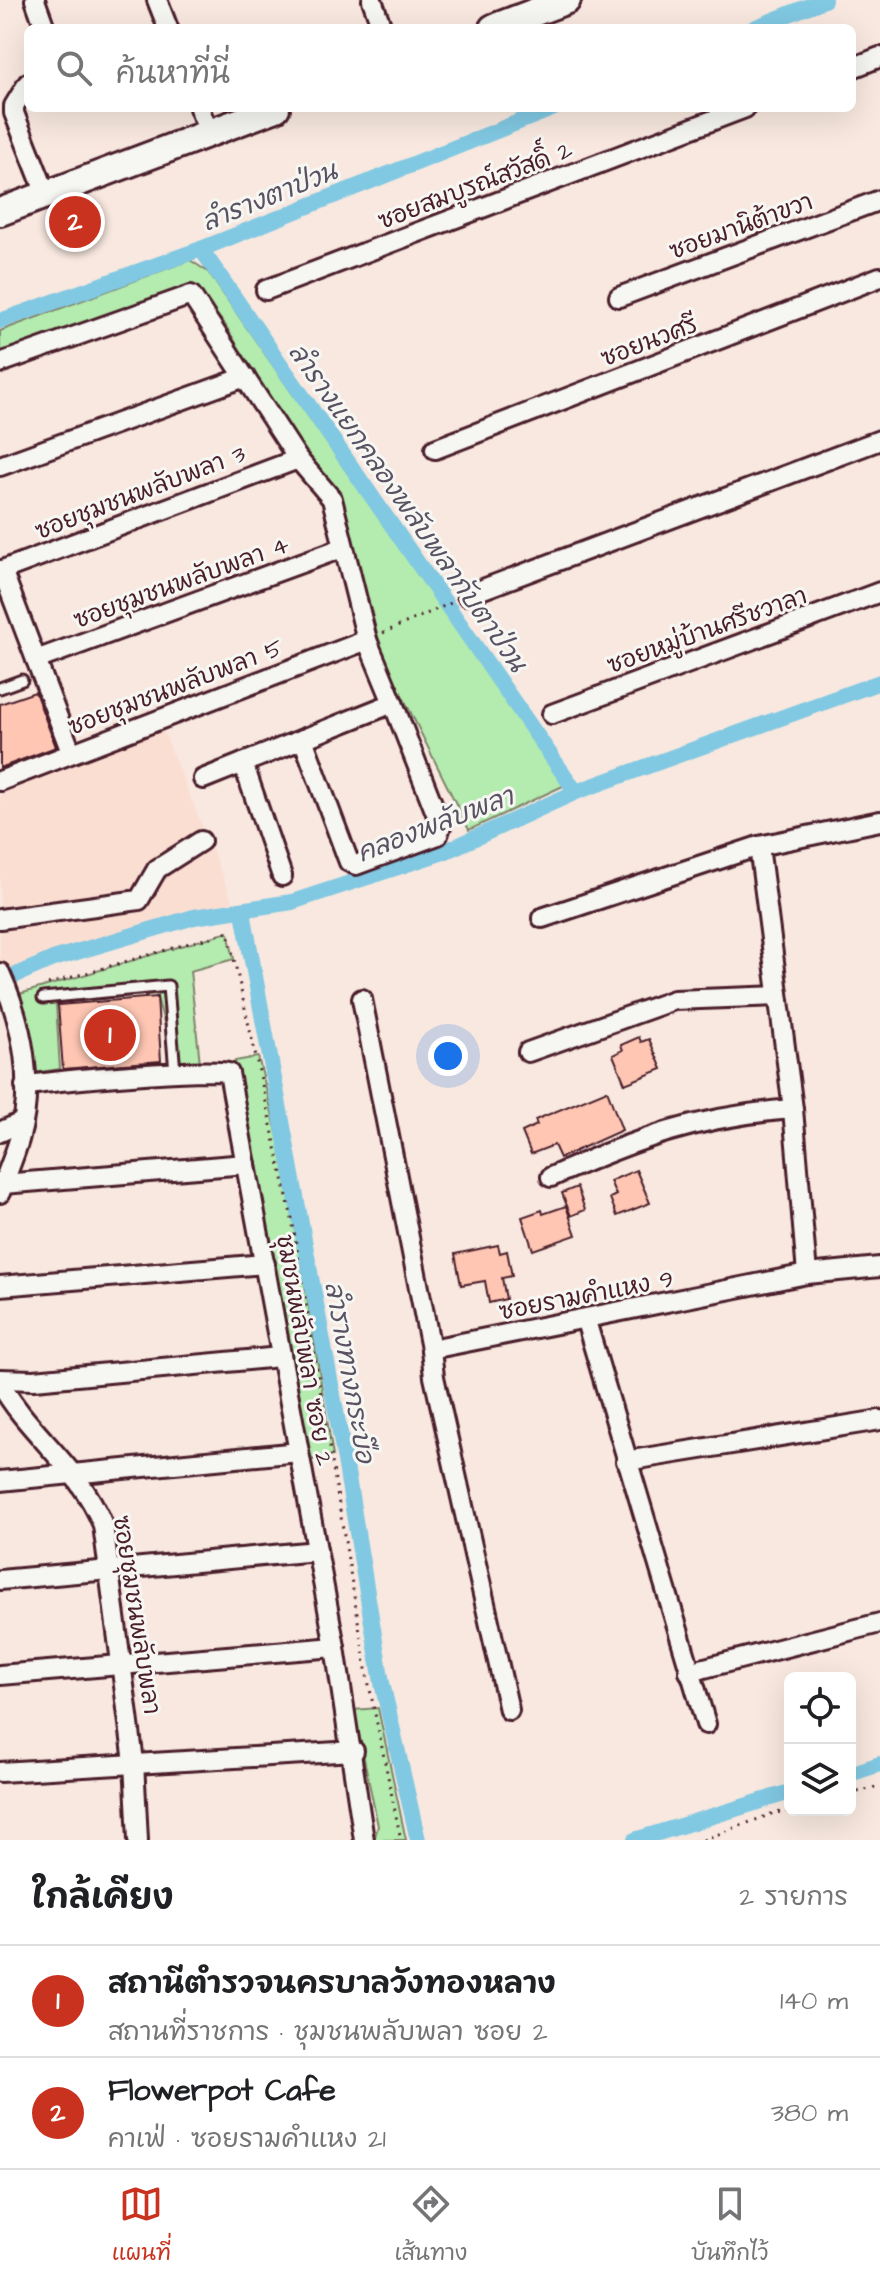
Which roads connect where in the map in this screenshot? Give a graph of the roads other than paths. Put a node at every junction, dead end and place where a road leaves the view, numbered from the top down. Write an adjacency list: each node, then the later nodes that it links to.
1 (35, 0): 5 (street)
2 (157, 0): 6 (street)
3 (372, 0): 7 (street)
4 (567, 0): 8 (street)
5 (44, 24)
6 (166, 24)
7 (381, 24)
8 (504, 24)
9 (880, 57): 10 (street)
10 (856, 66)
11 (24, 92): 15 (street)
12 (252, 112): 14 (street)
13 (734, 112): 19 (street, ซอยสมบูรณ์สวัสดิ์ 2)
14 (204, 120): 15 (street)
15 (46, 194): 17 (street)
16 (880, 200): 20 (street, ซอยมานิต้าขวา)
17 (0, 212)
18 (880, 277): 24 (street, ซอยนวศรี)
19 (266, 290)
20 (619, 297)
21 (0, 363): 22 (street)
22 (245, 377): 25 (street); 26 (street)
23 (880, 440): 30 (street)
24 (435, 449)
25 (298, 459): 27 (street); 28 (street, ซอยชุมชนพลับพลา 3)
26 (0, 466)
27 (342, 548): 31 (street); 32 (street, ซอยชุมชนพลับพลา 4)
28 (1, 570): 32 (street)
29 (880, 592): 36 (street, ซอยหมู่บ้านศรีชวาลา)
30 (467, 595)
31 (367, 640): 35 (street); 38 (street, ซอยชุมชนพลับพลา 5)
32 (36, 660): 38 (street)
33 (22, 680): 34 (lane)
34 (0, 688)
35 (393, 703): 37 (street); 37 (street)
36 (552, 714)
37 (303, 739): 39 (street)
38 (71, 752): 41 (street, ซอยชุมชนพลับพลา 5)
39 (243, 763): 40 (street); 45 (street)
40 (203, 779)
41 (0, 781)
42 (880, 821): 44 (street)
43 (201, 841): 47 (street)
44 (759, 846): 46 (street); 49 (street)
45 (282, 876)
46 (542, 918)
47 (0, 919)
48 (3, 981): 52 (street)
49 (778, 996): 53 (street); 56 (street)
50 (43, 998): 54 (lane)
51 (362, 999): 67 (street)
52 (7, 1015): 55 (street)
53 (528, 1052)
54 (175, 1075): 55 (street, ชุมชนพลับพลา ซอย 2); 59 (street, ชุมชนพลับพลา ซอย 2)
55 (25, 1086): 57 (street)
56 (793, 1109): 60 (street); 64 (street)
57 (22, 1122): 58 (street); 61 (street)
58 (0, 1132)
59 (246, 1164): 61 (street); 62 (street, ชุมชนพลับพลา ซอย 2)
60 (551, 1177)
61 (2, 1188)
62 (265, 1264): 65 (street); 68 (street, ชุมชนพลับพลา ซอย 2)
63 (880, 1267): 64 (street, ซอยรามคำแหง 9)
64 (807, 1274): 66 (street, ซอยรามคำแหง 9)
65 (0, 1286)
66 (586, 1321): 67 (street, ซอยรามคำแหง 9); 72 (street)
67 (431, 1349): 83 (street)
68 (280, 1357): 69 (street); 71 (street, ชุมชนพลับพลา ซอย 2)
69 (0, 1381): 73 (street, ซอยชุมชนพลับพลา)
70 (880, 1420): 72 (street)
71 (299, 1452): 73 (street); 75 (street, ชุมชนพลับพลา ซอย 2)
72 (626, 1461): 81 (street)
73 (74, 1471): 74 (street); 76 (street, ซอยชุมชนพลับพลา)
74 (0, 1481)
75 (317, 1551): 76 (street); 79 (street, ชุมชนพลับพลา ซอย 2)
76 (109, 1569): 77 (street); 80 (street, ซอยชุมชนพลับพลา)
77 (0, 1580)
78 (880, 1623): 81 (street)
79 (335, 1647): 80 (street); 85 (street, ชุมชนพลับพลา ซอย 2)
80 (123, 1665): 82 (street); 86 (street, ซอยชุมชนพลับพลา)
81 (689, 1672): 84 (street)
82 (0, 1675)
83 (509, 1710)
84 (706, 1724)
85 (354, 1751): 86 (street); 89 (street, ชุมชนพลับพลา ซอย 2)
86 (134, 1762): 87 (street); 88 (street, ซอยชุมชนพลับพลา)
87 (0, 1772)
88 (138, 1840)
89 (364, 1840)

